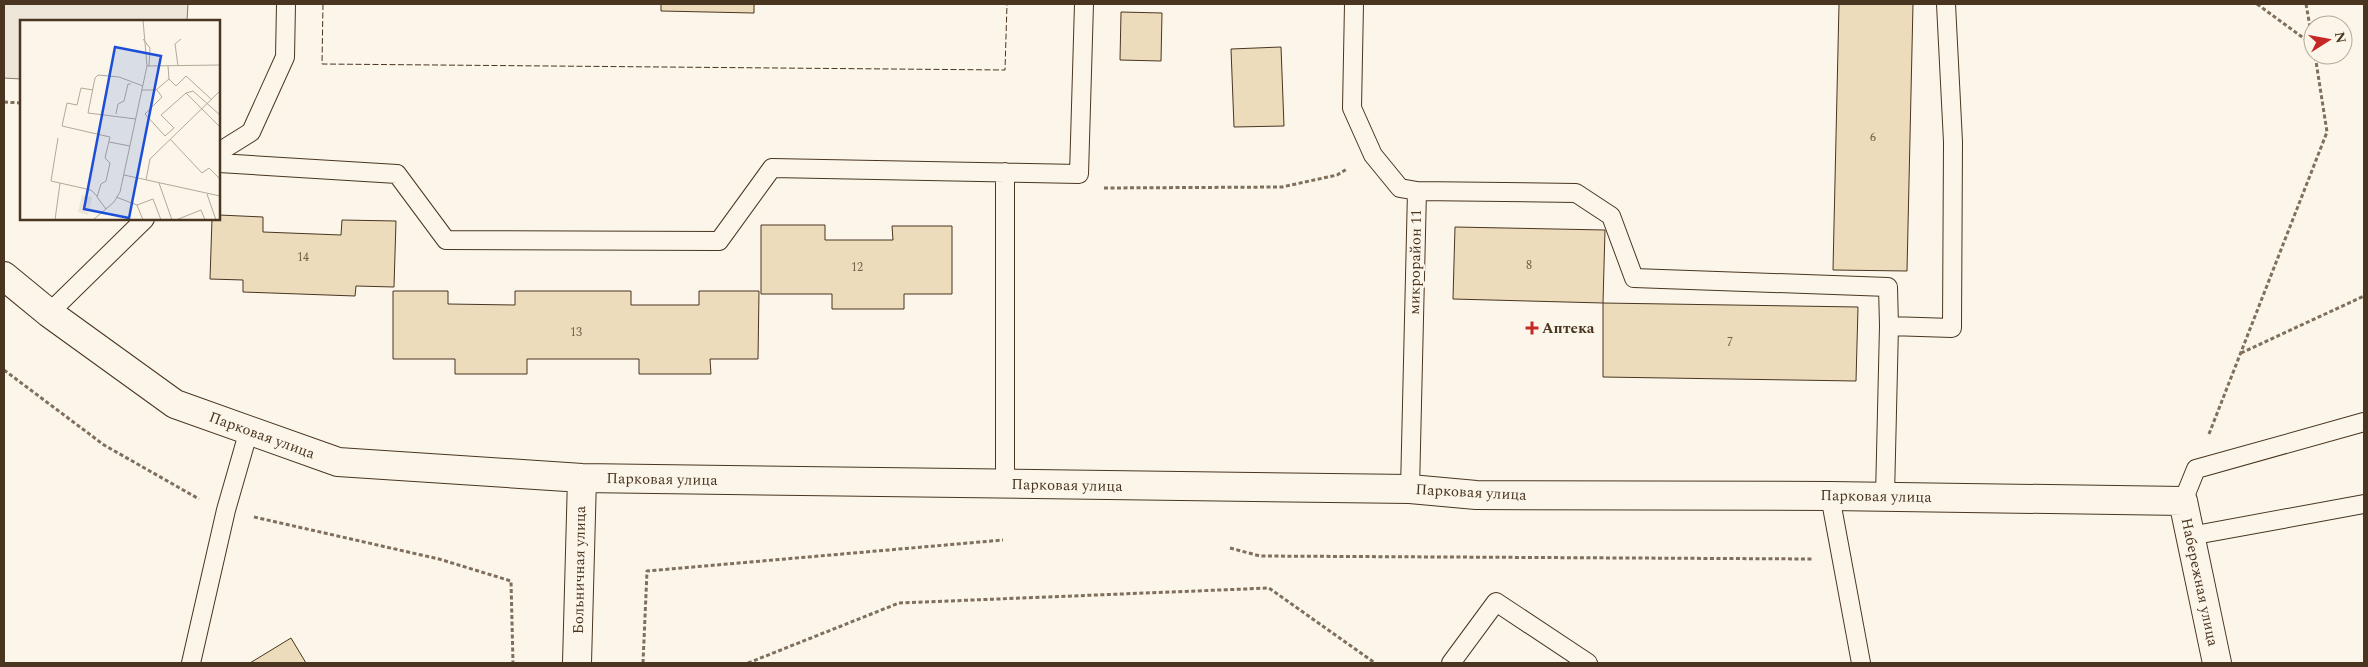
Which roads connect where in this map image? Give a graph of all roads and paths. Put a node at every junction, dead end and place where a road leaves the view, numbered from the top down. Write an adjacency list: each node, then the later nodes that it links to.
1 (286, 4): 10 (lane)
2 (1084, 4): 14 (lane)
3 (1354, 4): 11 (lane, микрорайон 11)
4 (1946, 4): 20 (lane)
5 (2257, 4): 6 (path)
6 (2303, 38)
7 (2317, 65): 21 (path)
8 (4, 102): 9 (path)
9 (20, 103)
10 (220, 151)
11 (1373, 155): 14 (path); 15 (lane, микрорайон 11)
12 (220, 163): 13 (lane)
13 (1004, 172): 14 (lane); 27 (lane)
14 (1079, 174)
15 (1417, 191): 20 (lane); 28 (lane, микрорайон 11)
16 (144, 220): 19 (lane)
17 (4, 276): 19 (street, Парковая улица)
18 (2364, 296): 21 (path)
19 (49, 313): 24 (street, Парковая улица)
20 (1889, 326): 30 (lane)
21 (2241, 353): 25 (path)
22 (4, 370): 33 (path)
23 (2364, 422): 25 (lane)
24 (249, 430): 26 (street, Парковая улица); 33 (lane)
25 (2196, 470): 31 (lane)
26 (582, 478): 27 (street, Парковая улица); 40 (street, Больничная улица)
27 (1005, 484): 28 (street, Парковая улица)
28 (1410, 489): 29 (street, Парковая улица)
29 (1830, 496): 30 (street, Парковая улица); 37 (lane)
30 (1885, 496): 31 (street, Парковая улица)
31 (2183, 501): 34 (street, Набережная улица)
32 (2364, 504): 34 (lane)
33 (226, 510): 38 (lane); 39 (path)
34 (2190, 536): 47 (street, Набережная улица)
35 (1003, 540): 41 (path)
36 (1230, 548): 37 (path)
37 (1842, 559): 46 (lane)
38 (191, 663)
39 (513, 663)
40 (577, 663)
41 (643, 663)
42 (748, 663): 43 (path)
43 (1374, 663)
44 (1451, 663): 45 (lane)
45 (1588, 663)
46 (1861, 663)
47 (2218, 663)

